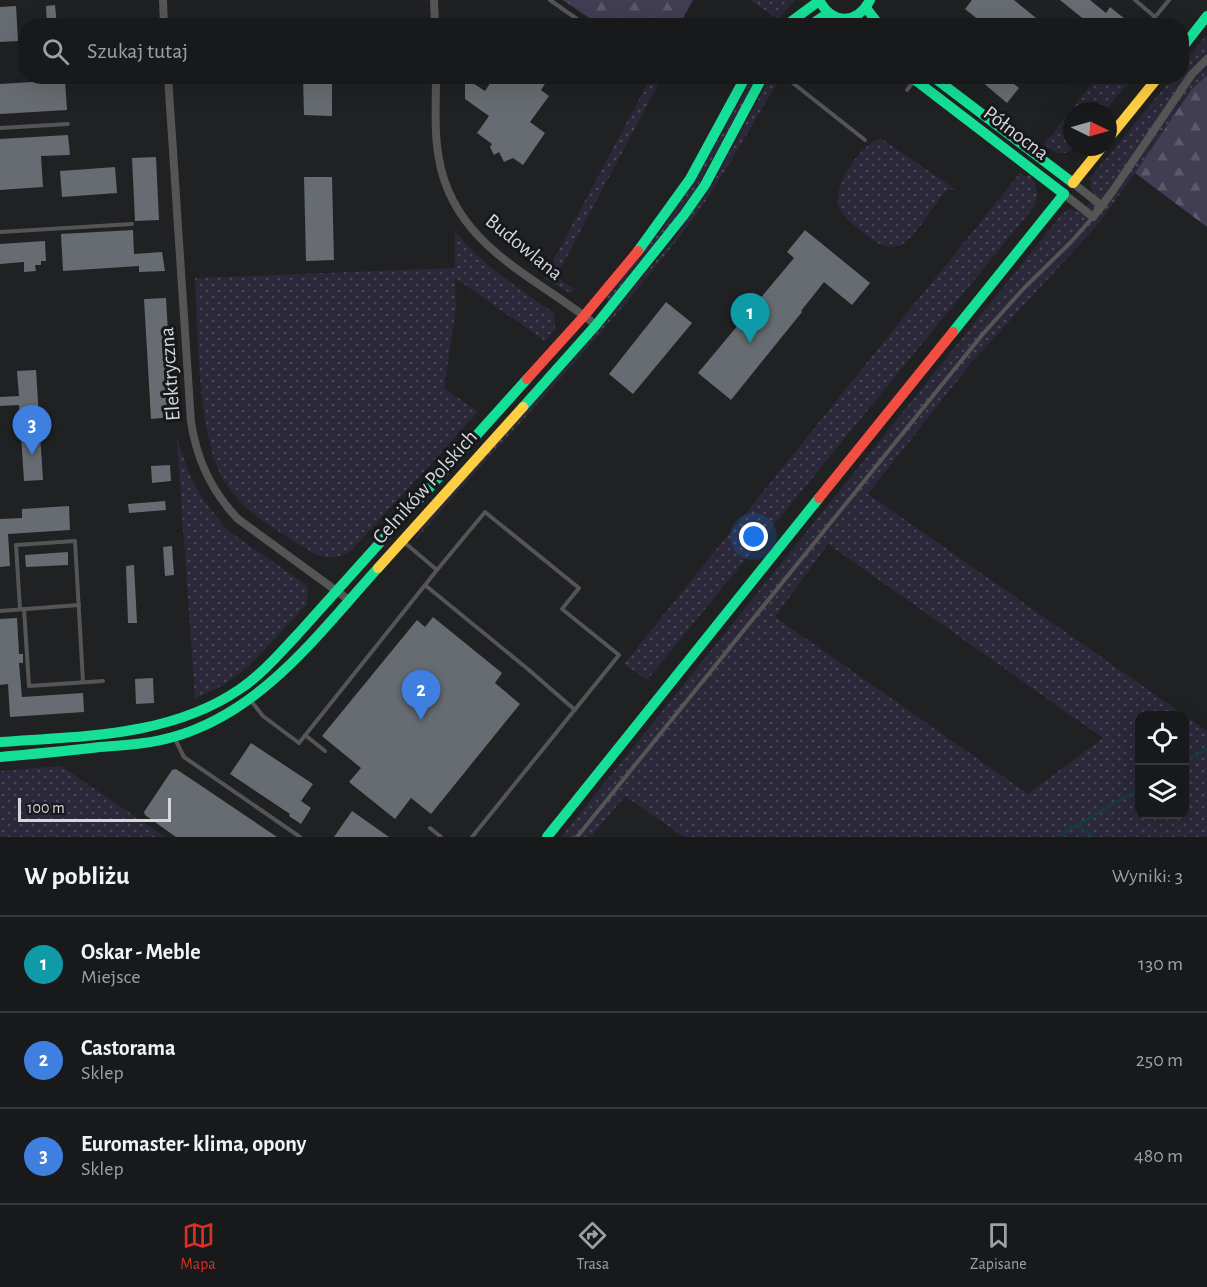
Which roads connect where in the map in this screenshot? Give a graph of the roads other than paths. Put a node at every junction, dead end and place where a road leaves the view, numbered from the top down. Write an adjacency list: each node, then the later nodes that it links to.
1 (163, 0): 11 (street)
2 (434, 0): 12 (street)
3 (550, 0): 13 (lane)
4 (819, 0): 8 (main road); 14 (main road)
5 (1135, 0): 10 (lane)
6 (1169, 0): 10 (lane)
7 (868, 4): 17 (main road); 18 (main road)
8 (827, 14): 15 (main road); 16 (main road)
9 (1207, 16): 19 (main road)
10 (1155, 17)
11 (164, 18)
12 (435, 18)
13 (576, 18)
14 (795, 18)
15 (821, 18)
16 (836, 18)
17 (856, 18)
18 (876, 18)
19 (1189, 39)
20 (1207, 59): 21 (street)
21 (1189, 78)
22 (169, 84): 49 (street, Elektryczna)
23 (436, 84): 44 (street, Budowlana)
24 (742, 84): 44 (main road, Celników Polskich)
25 (759, 84): 45 (main road, Celników Polskich)
26 (794, 84): 36 (lane)
27 (910, 84): 32 (lane, Północna)
28 (920, 84): 39 (main road, Północna)
29 (943, 84): 38 (main road, Północna)
30 (1153, 84): 35 (main road)
31 (1185, 84): 40 (street)
32 (907, 90)
33 (68, 124): 34 (lane)
34 (0, 128)
35 (1117, 128)
36 (865, 140)
37 (1095, 156): 38 (main road)
38 (1073, 183): 40 (street)
39 (1064, 194): 41 (street); 68 (main road)
40 (1102, 206): 41 (street)
41 (1093, 217): 69 (lane)
42 (132, 224): 43 (lane)
43 (0, 232)
44 (584, 316): 45 (street, Budowlana); 49 (main road, Celników Polskich)
45 (596, 325): 46 (main road, Celników Polskich)
46 (403, 542): 47 (lane); 50 (main road, Celników Polskich)
47 (437, 570): 48 (lane); 57 (lane)
48 (425, 585): 57 (lane); 59 (lane)
49 (337, 590): 50 (street, Elektryczna); 58 (main road, Celników Polskich)
50 (350, 600): 56 (main road, Celników Polskich)
51 (79, 605): 52 (lane); 52 (lane); 55 (lane)
52 (22, 609): 53 (lane); 55 (lane)
53 (0, 611)
54 (103, 681): 55 (lane)
55 (83, 682)
56 (250, 700): 59 (lane); 60 (main road, Celników Polskich)
57 (575, 710): 67 (lane)
58 (171, 723): 60 (street); 61 (main road, Celników Polskich)
59 (305, 735): 62 (lane)
60 (174, 737): 63 (main road, Celników Polskich); 65 (lane)
61 (0, 742)
62 (325, 751)
63 (0, 757)
64 (430, 828): 66 (lane)
65 (300, 837)
66 (441, 837)
67 (472, 837)
68 (547, 837)
69 (577, 837)

